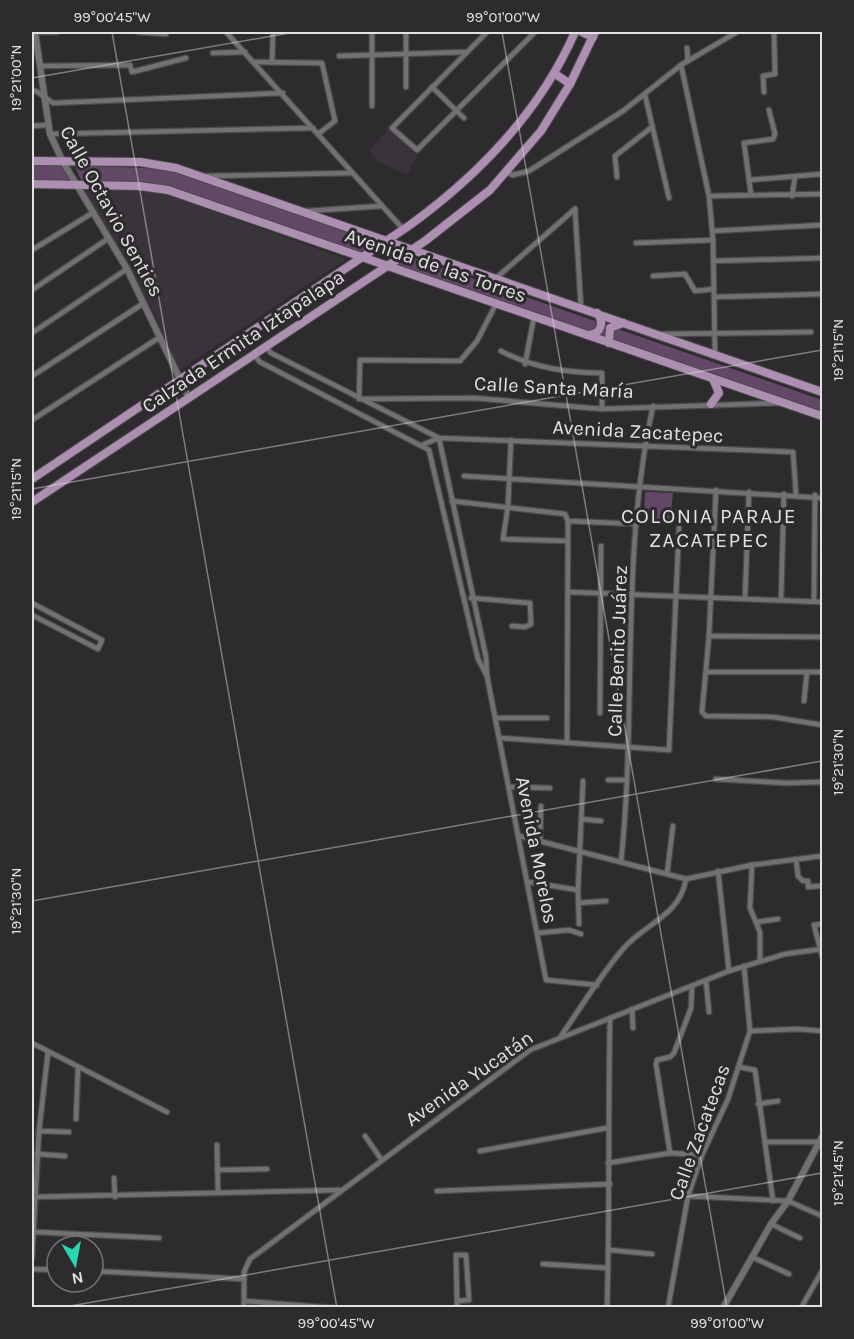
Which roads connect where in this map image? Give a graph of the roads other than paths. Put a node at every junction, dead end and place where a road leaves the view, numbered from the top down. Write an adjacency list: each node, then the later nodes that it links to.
1 (35, 32): 2 (street); 20 (street, Calle Octavio Senties)
2 (57, 32)
3 (138, 32): 14 (street)
4 (226, 32): 17 (street)
5 (273, 32): 28 (street)
6 (372, 32): 24 (street)
7 (406, 32): 21 (street)
8 (487, 32): 18 (street)
9 (535, 32): 42 (street)
10 (575, 32): 31 (main road, Calzada Ermita Iztapalapa)
11 (582, 32): 15 (main road)
12 (737, 32): 26 (street)
13 (774, 32): 36 (street)
14 (166, 34)
15 (594, 34): 32 (main road, Calzada Ermita Iztapalapa)
16 (687, 48): 26 (street)
17 (245, 52): 19 (street); 27 (street)
18 (465, 52): 21 (street); 34 (street)
19 (213, 53)
20 (40, 55): 22 (street); 30 (street, Calle Octavio Senties)
21 (406, 55): 24 (street); 33 (street)
22 (32, 56)
23 (339, 56): 24 (street)
24 (372, 56): 40 (street)
25 (186, 58): 30 (street)
26 (688, 61): 29 (street)
27 (255, 62): 28 (street); 37 (street)
28 (272, 62): 49 (street)
29 (681, 65): 38 (street); 63 (street)
30 (42, 66): 39 (street, Calle Octavio Senties)
31 (554, 73): 32 (main road); 70 (main road, Calzada Ermita Iztapalapa)
32 (570, 84): 53 (main road, Calzada Ermita Iztapalapa)
33 (406, 87)
34 (432, 87): 42 (street); 42 (street)
35 (32, 92): 39 (street)
36 (764, 92)
37 (283, 93): 39 (street); 47 (street)
38 (645, 95): 46 (street); 53 (street)
39 (44, 96): 44 (street, Calle Octavio Senties)
40 (372, 106)
41 (769, 110): 58 (street)
42 (456, 111): 43 (street)
43 (464, 118)
44 (47, 124): 45 (street); 48 (street, Calle Octavio Senties)
45 (32, 126)
46 (652, 127): 56 (street); 65 (street)
47 (313, 129): 48 (street); 49 (street)
48 (50, 134): 51 (street, Calle Octavio Senties)
49 (318, 134): 52 (street)
50 (32, 161): 51 (main road, Avenida de las Torres)
51 (63, 162): 55 (main road, Avenida de las Torres); 60 (street, Calle Octavio Senties)
52 (352, 172): 55 (street); 66 (street)
53 (507, 173): 77 (main road, Calzada Ermita Iztapalapa)
54 (822, 174): 57 (street)
55 (201, 177): 68 (main road, Avenida de las Torres)
56 (617, 177)
57 (795, 177): 58 (street); 64 (street)
58 (750, 180): 61 (street)
59 (32, 184): 60 (main road, Avenida de las Torres)
60 (77, 185): 67 (street, Calle Octavio Senties); 78 (main road, Avenida de las Torres)
61 (751, 194): 63 (street); 64 (street)
62 (822, 194): 64 (street)
63 (709, 196): 71 (street)
64 (792, 196)
65 (669, 198)
66 (383, 206): 68 (street); 70 (street)
67 (94, 212): 72 (street, Calle Octavio Senties); 76 (street)
68 (298, 212): 74 (main road, Avenida de las Torres)
69 (822, 225): 71 (street)
70 (403, 230): 74 (main road, Calzada Ermita Iztapalapa)
71 (712, 231): 73 (street)
72 (109, 238): 82 (street, Calle Octavio Senties); 86 (street)
73 (713, 240): 75 (street); 80 (street)
74 (386, 241): 77 (main road, Avenida de las Torres); 78 (main road, Calzada Ermita Iztapalapa)
75 (636, 243)
76 (32, 250)
77 (410, 250): 81 (main road, Calzada Ermita Iztapalapa); 84 (main road, Avenida de las Torres)
78 (363, 256): 81 (main road, Avenida de las Torres); 109 (main road, Calzada Ermita Iztapalapa)
79 (822, 258): 80 (street)
80 (713, 261): 85 (street)
81 (387, 266): 90 (main road, Avenida de las Torres); 102 (main road, Calzada Ermita Iztapalapa)
82 (127, 269): 89 (street, Calle Octavio Senties); 96 (street)
83 (653, 276): 85 (street)
84 (495, 279): 91 (main road, Avenida de las Torres); 91 (street)
85 (714, 289): 88 (street)
86 (32, 290)
87 (822, 294): 88 (street)
88 (715, 297): 97 (street)
89 (144, 303): 100 (street, Calle Octavio Senties); 107 (street)
90 (496, 304): 93 (main road, Avenida de las Torres); 113 (street)
91 (581, 308): 92 (main road, Avenida de las Torres)
92 (597, 313): 94 (main road, Avenida de las Torres); 99 (main road)
93 (534, 317): 99 (main road, Avenida de las Torres); 106 (street)
94 (624, 323): 98 (main road, Avenida de las Torres); 101 (main road)
95 (811, 332): 97 (street)
96 (32, 333)
97 (716, 333): 98 (street); 105 (street)
98 (659, 334): 105 (main road, Avenida de las Torres)
99 (587, 335): 101 (main road, Avenida de las Torres)
100 (161, 336): 109 (street, Calle Octavio Senties); 120 (street)
101 (609, 343): 108 (main road, Avenida de las Torres)
102 (266, 347): 104 (main road, Calzada Ermita Iztapalapa); 113 (street, Avenida Zacatepec)
103 (501, 351): 106 (street)
104 (254, 355): 111 (main road, Calzada Ermita Iztapalapa); 121 (street)
105 (716, 356): 110 (main road, Avenida de las Torres)
106 (525, 364): 118 (street)
107 (32, 376)
108 (713, 380): 114 (main road, Avenida de las Torres); 115 (main road)
109 (179, 381): 111 (street, Calle Octavio Senties); 128 (main road, Calzada Ermita Iztapalapa)
110 (822, 392)
111 (189, 398): 137 (main road, Calzada Ermita Iztapalapa)
112 (384, 398): 113 (street, Calle Santa María); 117 (street); 118 (street, Calle Santa María)
113 (359, 399): 117 (street, Avenida Zacatepec)
114 (784, 403): 115 (street, Calle Santa María); 119 (main road, Avenida de las Torres)
115 (711, 404): 116 (street, Calle Santa María)
116 (653, 406): 118 (street, Calle Santa María); 125 (street, Calle Benito Juárez)
117 (376, 408): 121 (street); 122 (street, Avenida Zacatepec)
118 (602, 409)
119 (822, 417)
120 (32, 420)
121 (376, 420): 124 (street)
122 (439, 438): 123 (street, Avenida Zacatepec); 124 (street, Avenida Zacatepec); 136 (street, Avenida Morelos)
123 (511, 440): 125 (street, Avenida Zacatepec); 127 (street)
124 (422, 445): 160 (street, Avenida Morelos)
125 (644, 448): 129 (street, Calle Benito Juárez); 133 (street, Avenida Zacatepec)
126 (464, 476): 127 (street)
127 (509, 478): 129 (street); 138 (street)
128 (32, 479)
129 (639, 486): 130 (street); 140 (street, Calle Benito Juárez)
130 (716, 490): 131 (street); 148 (street)
131 (749, 492): 132 (street); 150 (street)
132 (784, 494): 133 (street); 151 (street)
133 (796, 494): 134 (street)
134 (815, 495): 135 (street); 152 (street)
135 (822, 498)
136 (452, 501): 138 (street); 149 (street, Avenida Morelos)
137 (32, 502)
138 (508, 506): 139 (street); 142 (street)
139 (568, 521): 140 (street); 142 (street)
140 (637, 524): 146 (street, Calle Benito Juárez)
141 (679, 528): 147 (street)
142 (567, 541): 144 (street)
143 (601, 546): 145 (street)
144 (568, 592): 145 (street); 171 (street)
145 (599, 593): 146 (street); 166 (street)
146 (633, 594): 147 (street); 172 (street, Calle Benito Juárez)
147 (678, 596): 148 (street); 172 (street)
148 (710, 597): 150 (street); 157 (street)
149 (471, 598): 156 (street); 159 (street, Avenida Morelos)
150 (745, 598): 151 (street)
151 (781, 600): 152 (street)
152 (814, 601): 153 (street)
153 (822, 602)
154 (32, 603): 155 (street)
155 (32, 615)
156 (512, 626)
157 (709, 636): 158 (street); 161 (street)
158 (822, 637)
159 (482, 641): 160 (street); 164 (street, Avenida Morelos)
160 (474, 643): 164 (street, Avenida Morelos)
161 (706, 672): 162 (street); 169 (street)
162 (807, 672): 163 (street); 165 (street)
163 (822, 672)
164 (487, 676): 167 (street, Avenida Morelos)
165 (804, 701)
166 (600, 713)
167 (496, 718): 168 (street); 170 (street, Avenida Morelos)
168 (547, 718)
169 (822, 725)
170 (501, 738): 171 (street); 178 (street, Avenida Morelos)
171 (567, 742): 172 (street)
172 (629, 749): 175 (street, Calle Benito Juárez)
173 (716, 779): 177 (street)
174 (608, 780): 175 (street)
175 (627, 780): 189 (street, Calle Benito Juárez)
176 (583, 781): 181 (street)
177 (822, 782)
178 (511, 787): 179 (street); 184 (street, Avenida Morelos)
179 (550, 788)
180 (541, 806): 185 (street)
181 (581, 819): 182 (street); 186 (street)
182 (601, 821)
183 (673, 826): 192 (street)
184 (520, 836): 185 (street); 194 (street, Avenida Morelos)
185 (540, 842): 186 (street)
186 (579, 852): 189 (street); 196 (street)
187 (822, 856): 188 (street)
188 (796, 859): 190 (street); 195 (street)
189 (621, 862): 192 (street)
190 (752, 865): 191 (street); 200 (street)
191 (718, 872): 193 (street); 209 (street)
192 (668, 874): 193 (street)
193 (686, 879): 211 (street)
194 (528, 882): 196 (street); 203 (street, Avenida Morelos)
195 (820, 886)
196 (578, 890): 198 (street)
197 (606, 901): 198 (street)
198 (578, 903): 201 (street)
199 (778, 919): 200 (street)
200 (756, 922): 207 (street)
201 (579, 924)
202 (822, 924): 205 (street)
203 (538, 933): 204 (street); 211 (street, Avenida Morelos)
204 (580, 934)
205 (822, 949): 206 (street); 207 (street, Avenida Yucatán)
206 (822, 956)
207 (760, 961): 208 (street, Avenida Yucatán)
208 (744, 966): 209 (street, Avenida Yucatán); 217 (street, Calle Zacatecas)
209 (729, 971): 210 (street, Avenida Yucatán)
210 (706, 981): 212 (street, Avenida Yucatán); 214 (street)
211 (597, 985): 219 (street)
212 (692, 986): 213 (street, Avenida Yucatán); 236 (street)
213 (632, 1009): 215 (street, Avenida Yucatán); 216 (street)
214 (709, 1012)
215 (610, 1018): 219 (street, Avenida Yucatán); 228 (street)
216 (633, 1028)
217 (750, 1031): 218 (street); 223 (street, Calle Zacatecas)
218 (822, 1031)
219 (560, 1036): 240 (street, Avenida Yucatán)
220 (32, 1043): 221 (street)
221 (48, 1052): 222 (street); 229 (street)
222 (78, 1067): 226 (street); 227 (street)
223 (739, 1067): 225 (street); 238 (street, Calle Zacatecas)
224 (778, 1101): 225 (street)
225 (758, 1104): 233 (street)
226 (167, 1112)
227 (76, 1119)
228 (608, 1128): 235 (street); 241 (street)
229 (39, 1131): 230 (street); 237 (street)
230 (69, 1132)
231 (364, 1136): 240 (street)
232 (821, 1140): 233 (street); 253 (street)
233 (765, 1142): 252 (street)
234 (216, 1145): 243 (street)
235 (480, 1151)
236 (670, 1153): 238 (street); 241 (street)
237 (37, 1154): 239 (street); 250 (street)
238 (702, 1155): 249 (street, Calle Zacatecas)
239 (65, 1156)
240 (381, 1159): 246 (street, Avenida Yucatán)
241 (608, 1163): 245 (street)
242 (267, 1169): 243 (street)
243 (217, 1170): 248 (street)
244 (114, 1178): 251 (street)
245 (610, 1184): 247 (street); 259 (street)
246 (340, 1190): 248 (street); 268 (street, Avenida Yucatán)
247 (437, 1191)
248 (218, 1192): 251 (street)
249 (688, 1196): 252 (street); 274 (street, Calle Zacatecas)
250 (33, 1197): 251 (street); 256 (street)
251 (115, 1197)
252 (773, 1201): 253 (street)
253 (788, 1201): 254 (street); 255 (street)
254 (822, 1216)
255 (771, 1224): 258 (street); 261 (street)
256 (34, 1232): 257 (street); 262 (street)
257 (159, 1238)
258 (800, 1238)
259 (610, 1250): 260 (street); 264 (street)
260 (652, 1254)
261 (752, 1257): 267 (street); 275 (street)
262 (32, 1258)
263 (543, 1264): 264 (street)
264 (608, 1268): 273 (street)
265 (822, 1271): 276 (street)
266 (105, 1273): 268 (street)
267 (789, 1274)
268 (244, 1279): 269 (street)
269 (245, 1301): 271 (street); 272 (street)
270 (457, 1304): 270 (street)
271 (244, 1308)
272 (333, 1308)
273 (607, 1308)
274 (668, 1308)
275 (723, 1308)
276 (801, 1308)

